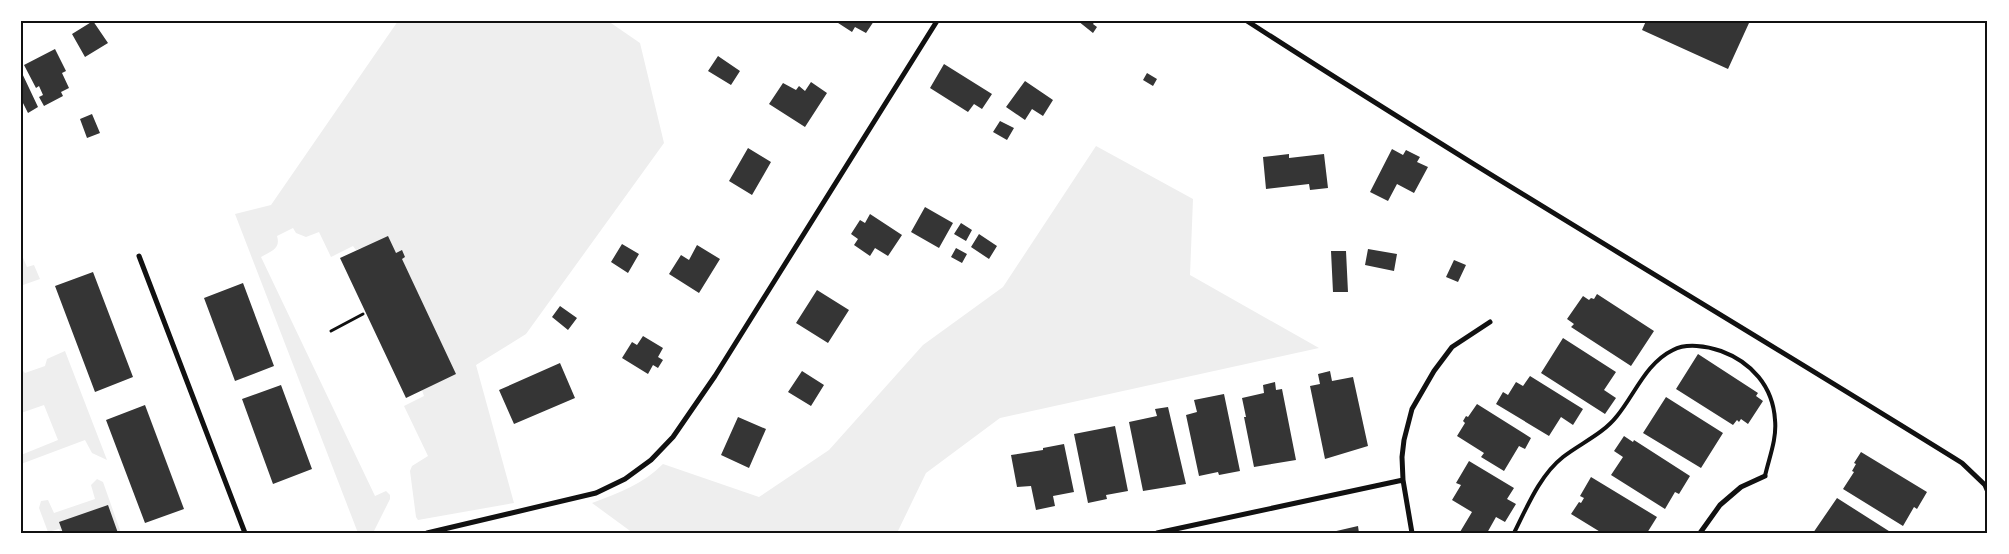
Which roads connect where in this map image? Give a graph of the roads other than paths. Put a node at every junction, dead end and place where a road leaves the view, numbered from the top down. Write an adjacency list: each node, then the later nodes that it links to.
1 (937, 21): 9 (street)
2 (1247, 21): 7 (street)
3 (139, 256): 8 (street)
4 (1490, 322): 6 (street)
5 (1765, 476): 12 (lane); 13 (street)
6 (1403, 480): 10 (street); 11 (street)
7 (1988, 492)
8 (245, 533)
9 (427, 533)
10 (1158, 533)
11 (1412, 533)
12 (1514, 533)
13 (1700, 533)

